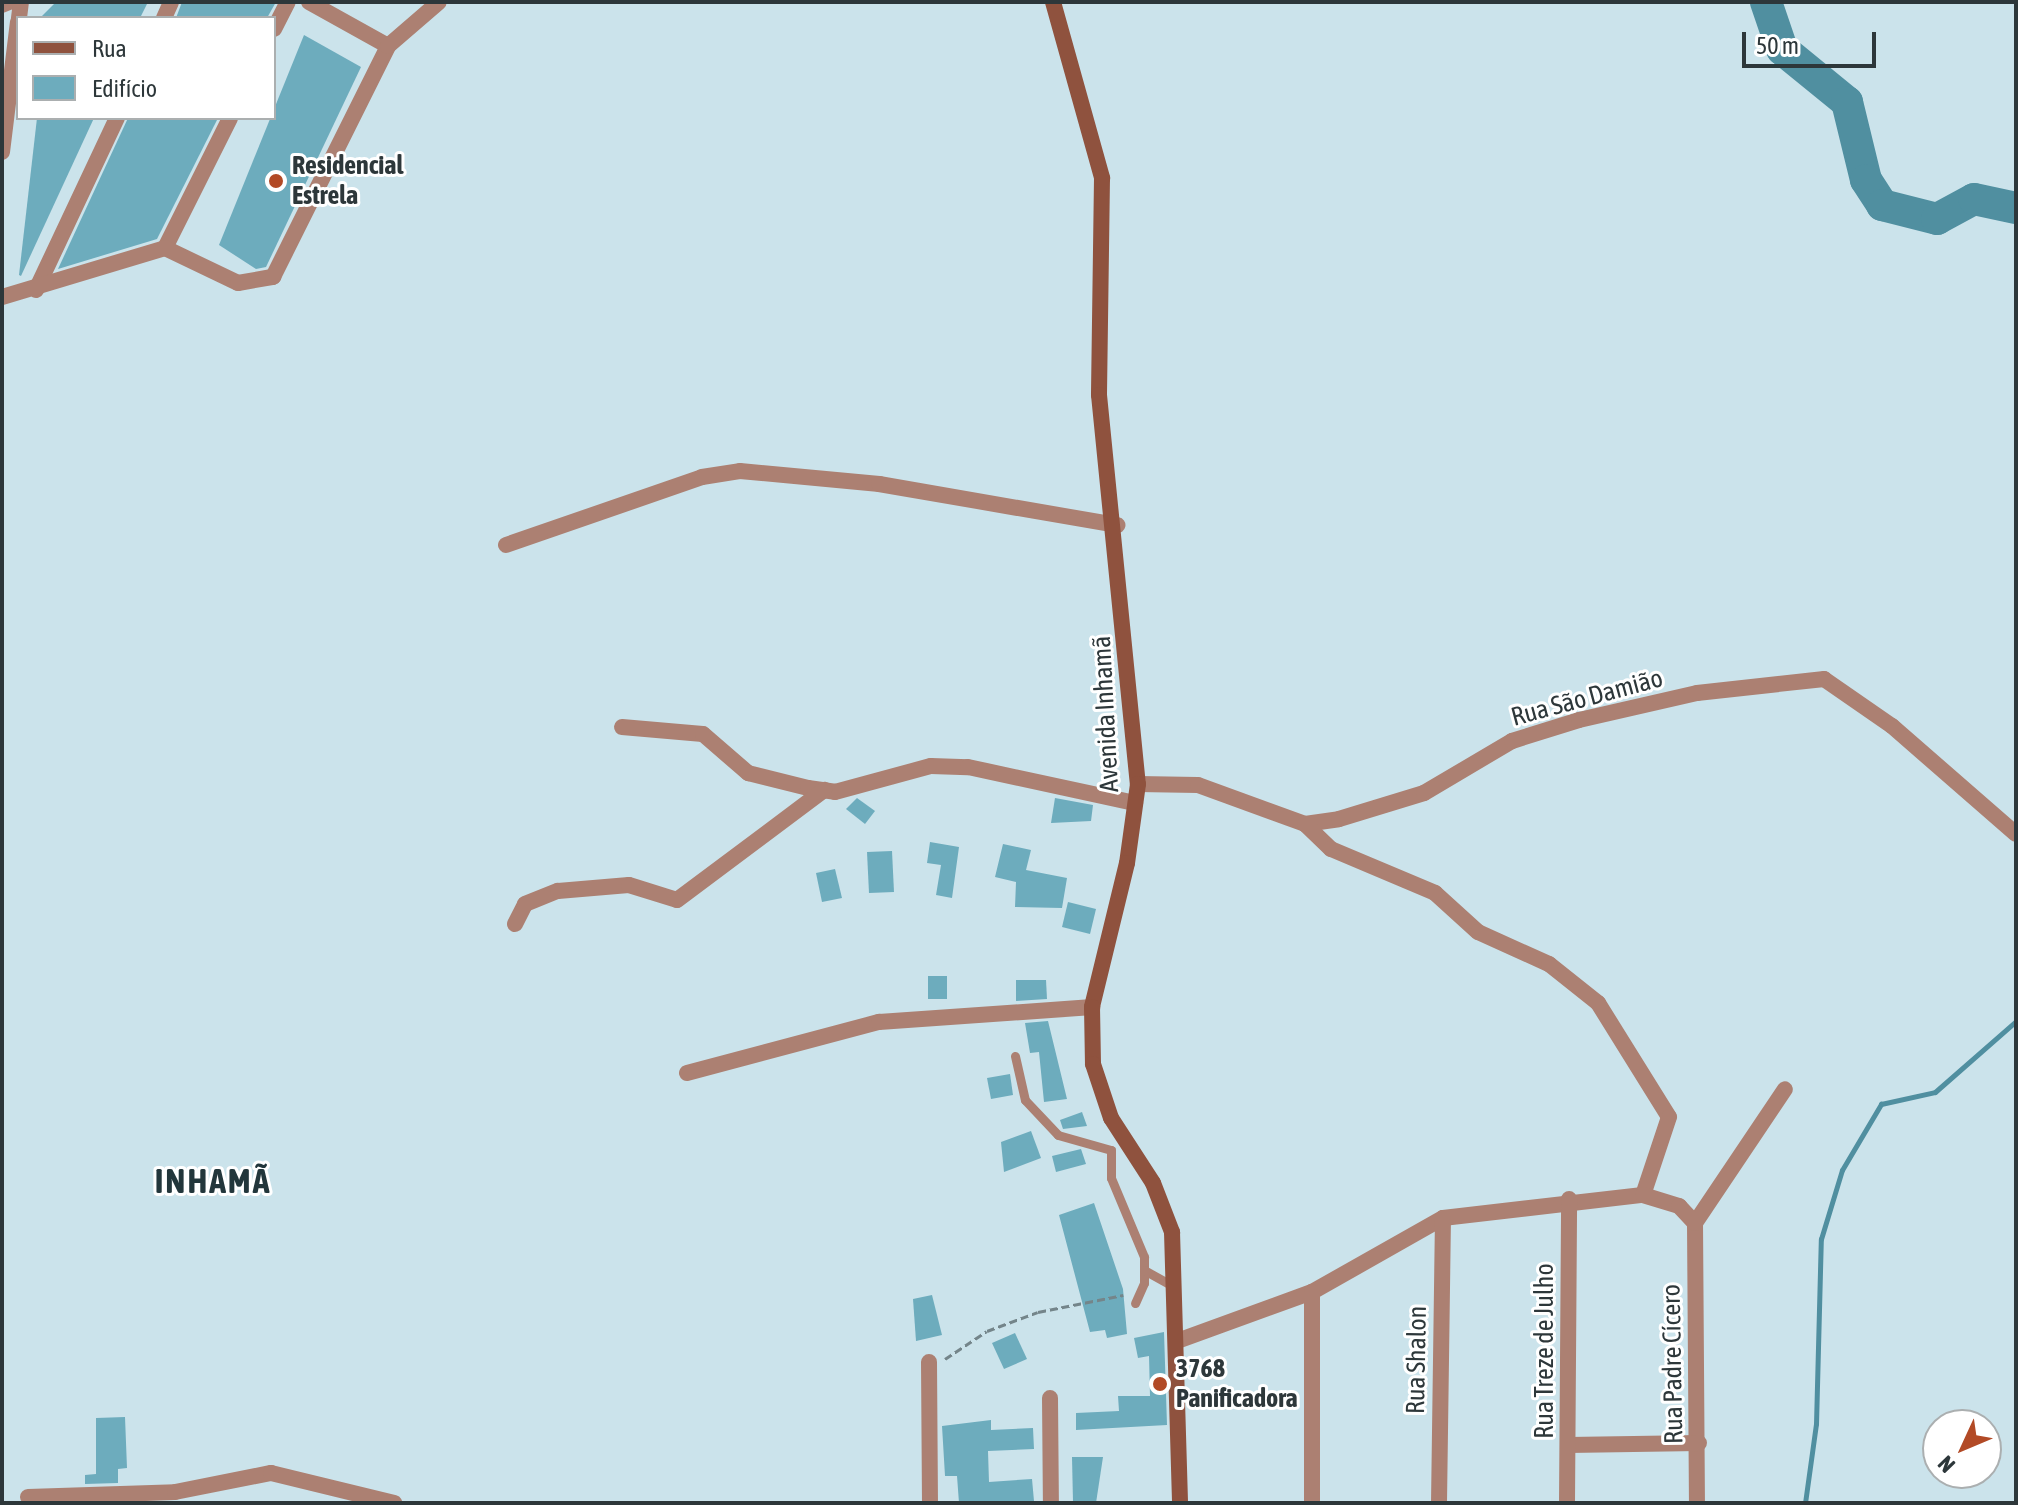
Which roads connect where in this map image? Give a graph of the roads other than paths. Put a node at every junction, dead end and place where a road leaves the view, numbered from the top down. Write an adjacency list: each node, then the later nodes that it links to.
1 (9, 2): 6 (street)
2 (288, 2): 7 (street)
3 (309, 2): 9 (street)
4 (439, 2): 9 (street)
5 (1053, 2): 16 (street, Avenida Inhamã)
6 (2, 5)
7 (276, 25)
8 (16, 36): 12 (street)
9 (388, 46): 13 (street)
10 (116, 120): 14 (street)
11 (229, 120): 13 (street)
12 (2, 152)
13 (165, 248): 14 (street)
14 (36, 290): 15 (street)
15 (2, 297)
16 (1117, 525): 17 (street); 19 (street, Avenida Inhamã)
17 (506, 545)
18 (622, 727): 20 (street)
19 (1138, 784): 21 (street, Avenida Inhamã); 22 (street)
20 (824, 790): 21 (street); 24 (street)
21 (1135, 803): 25 (street, Avenida Inhamã)
22 (1305, 824): 23 (street, Rua São Damião); 31 (street)
23 (2016, 834)
24 (515, 924)
25 (1092, 1007): 27 (street); 29 (street, Avenida Inhamã)
26 (1015, 1056): 30 (lane)
27 (687, 1073)
28 (1785, 1089): 34 (street)
29 (1131, 1150): 30 (lane); 36 (street, Avenida Inhamã)
30 (1115, 1158): 35 (lane)
31 (1643, 1195): 32 (street); 34 (street)
32 (1569, 1199): 33 (street); 43 (street, Rua Treze de Julho)
33 (1443, 1218): 37 (street); 50 (street, Rua Shalon)
34 (1695, 1223): 42 (street, Rua Padre Cícero)
35 (1144, 1270): 36 (lane); 38 (lane)
36 (1178, 1289): 39 (street, Avenida Inhamã)
37 (1312, 1292): 39 (street); 49 (street)
38 (1137, 1299)
39 (1180, 1340): 48 (street, Avenida Inhamã)
40 (929, 1367): 46 (street)
41 (1050, 1398): 47 (street)
42 (1699, 1443): 43 (street); 52 (street, Rua Padre Cícero)
43 (1568, 1445): 51 (street, Rua Treze de Julho)
44 (28, 1497): 45 (street)
45 (394, 1503)
46 (930, 1503)
47 (1051, 1503)
48 (1180, 1503)
49 (1312, 1503)
50 (1439, 1503)
51 (1567, 1503)
52 (1697, 1503)

